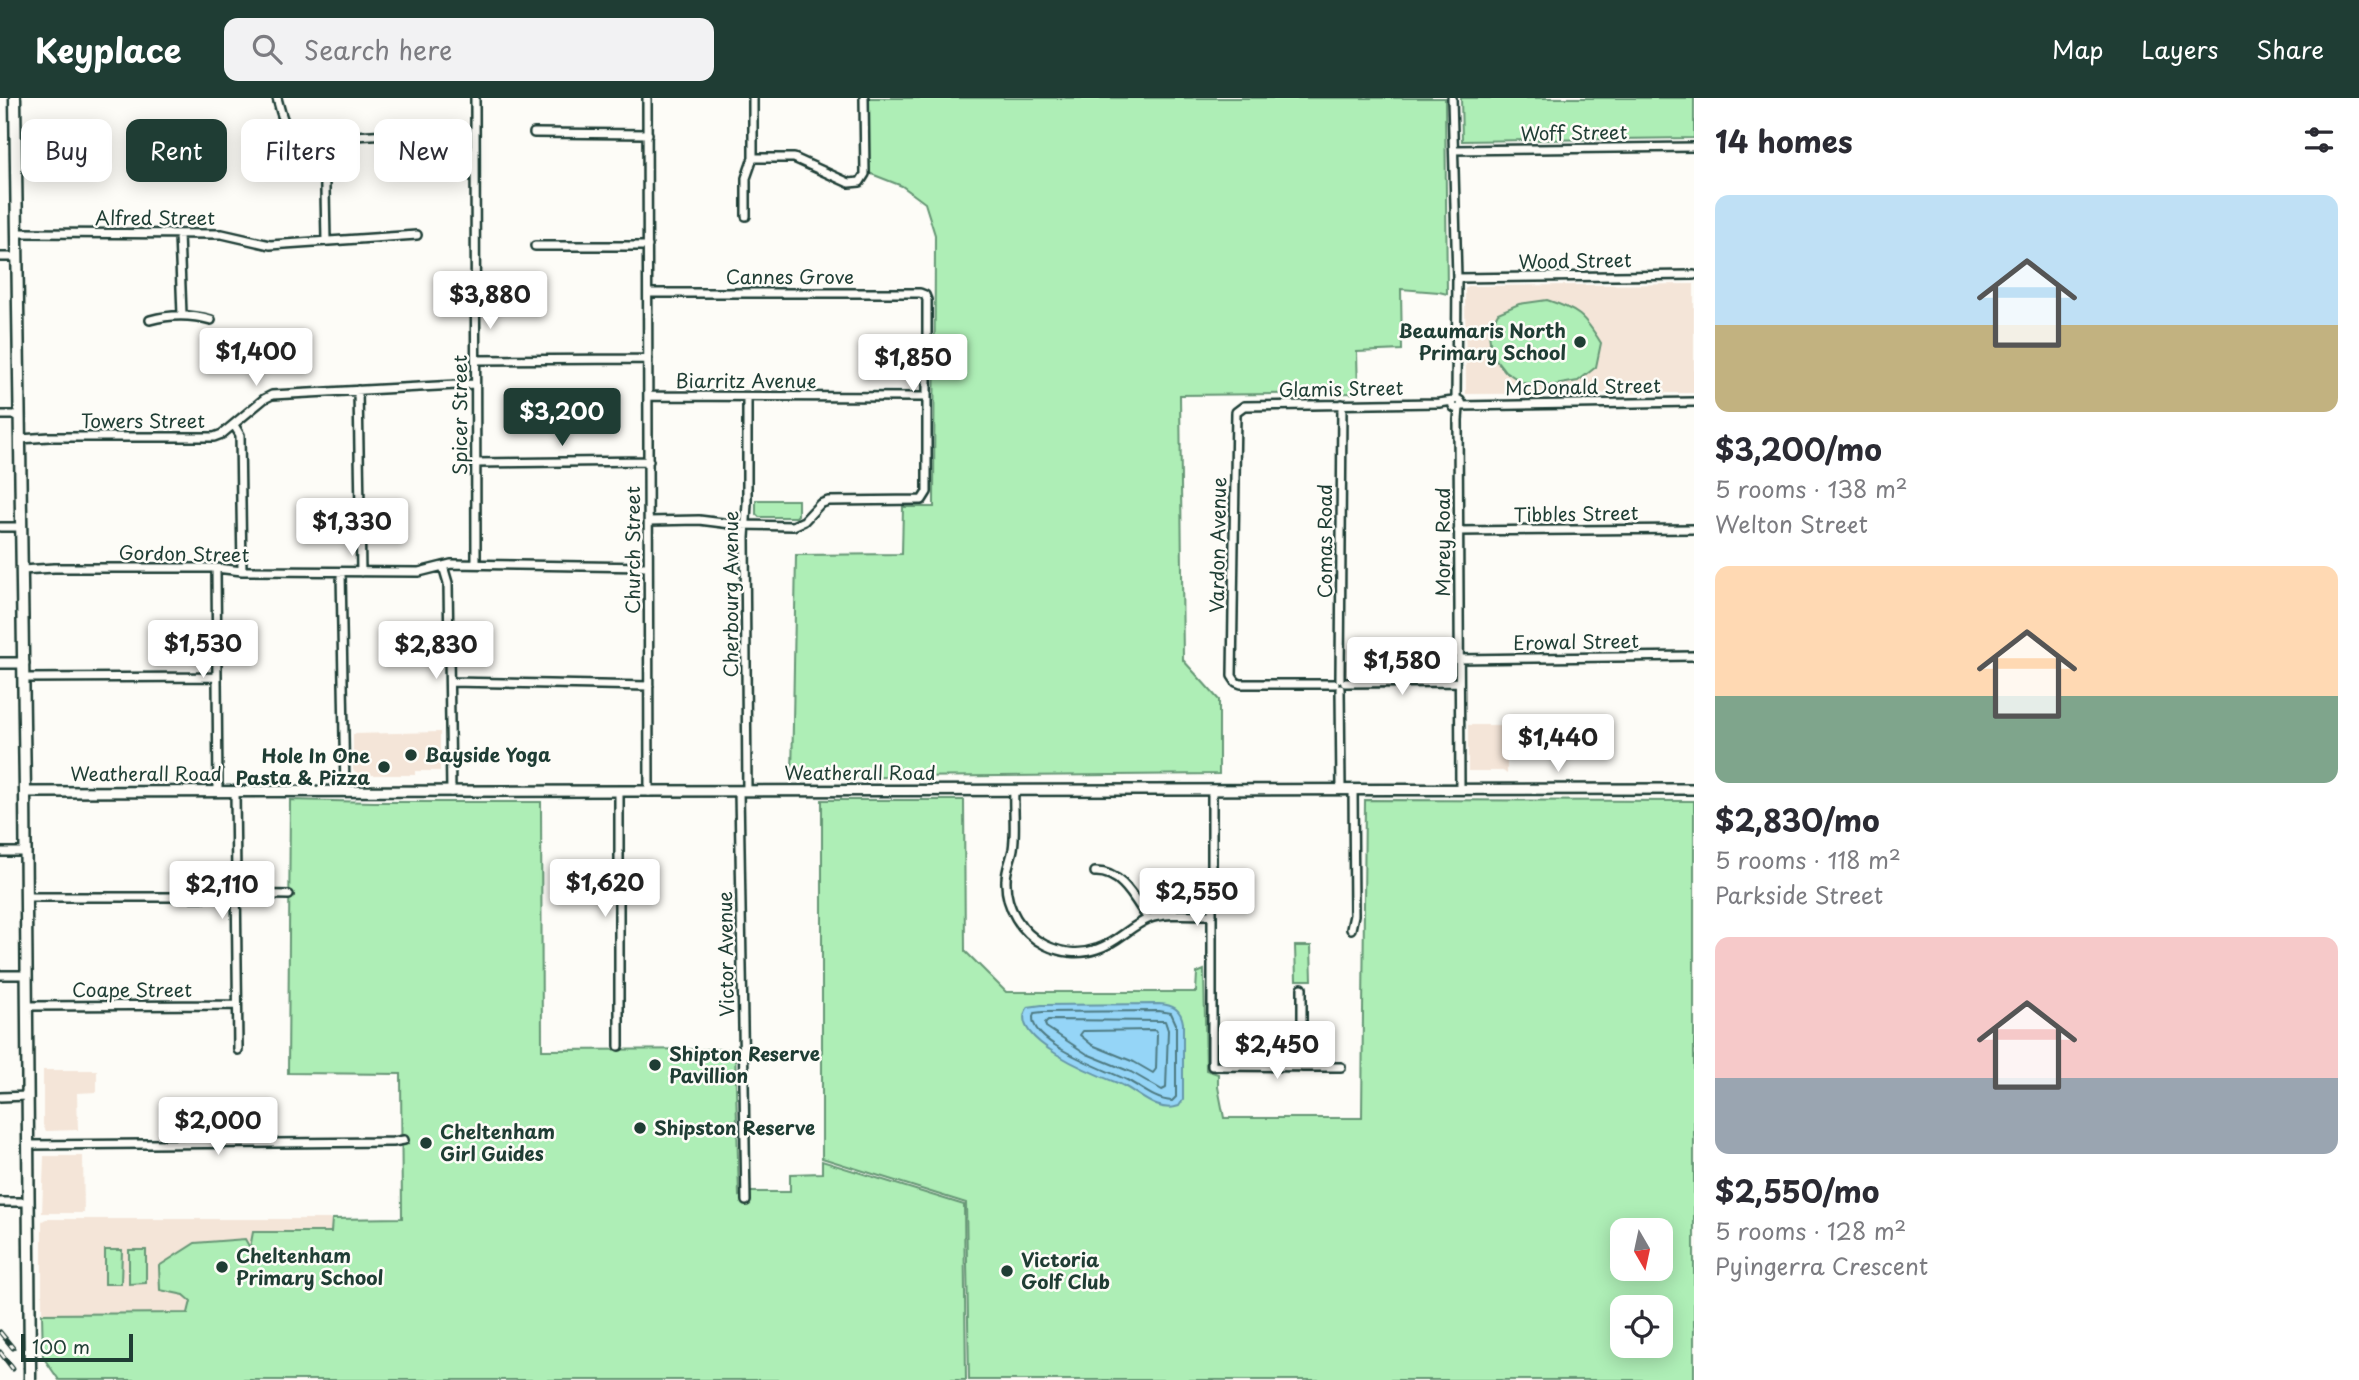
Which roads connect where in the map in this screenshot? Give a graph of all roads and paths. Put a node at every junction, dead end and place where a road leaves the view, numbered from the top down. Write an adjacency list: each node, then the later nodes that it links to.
1 (15, 98): 16 (main road)
2 (277, 98): 8 (street)
3 (475, 98): 31 (street, Spicer Street)
4 (648, 98): 10 (street, Church Street)
5 (753, 98): 13 (street)
6 (864, 98): 13 (street)
7 (1452, 98): 12 (street, Morey Road)
8 (284, 119)
9 (534, 133): 10 (street)
10 (648, 134): 21 (street, Church Street)
11 (1694, 147): 12 (street, Woff Street)
12 (1454, 150): 25 (street, Morey Road)
13 (753, 158): 15 (street)
14 (325, 182): 19 (street)
15 (746, 216)
16 (17, 233): 17 (street, Alfred Street); 23 (main road)
17 (179, 234): 19 (street, Alfred Street); 27 (street)
18 (417, 235): 19 (street, Alfred Street)
19 (326, 241)
20 (535, 246): 21 (street)
21 (648, 246): 26 (street, Church Street)
22 (0, 257): 23 (street)
23 (17, 257): 42 (main road)
24 (1694, 275): 25 (street, Wood Street)
25 (1457, 278): 39 (street, Morey Road)
26 (648, 293): 30 (street, Church Street); 36 (street, Cannes Grove)
27 (182, 315): 28 (street); 29 (street)
28 (150, 320)
29 (211, 320)
30 (648, 359): 31 (street); 34 (street, Church Street)
31 (476, 360): 32 (street, Spicer Street)
32 (475, 384): 33 (street, Towers Street); 48 (street, Spicer Street)
33 (358, 390): 43 (street, Towers Street); 62 (street)
34 (649, 396): 35 (street, Biarritz Avenue); 47 (street, Church Street)
35 (747, 397): 36 (street, Biarritz Avenue); 50 (street, Cherbourg Avenue)
36 (927, 397): 50 (street)
37 (1694, 402): 39 (street, McDonald Street)
38 (1342, 404): 39 (street, Glamis Street); 40 (street, Glamis Street); 71 (street, Comas Road)
39 (1457, 404): 54 (street, Morey Road)
40 (1244, 406): 71 (street, Vardon Avenue)
41 (0, 415): 42 (street)
42 (20, 415): 45 (main road)
43 (234, 425): 44 (street, Towers Street); 46 (street)
44 (225, 432): 45 (street, Towers Street); 46 (street)
45 (20, 437): 52 (main road)
46 (240, 445): 60 (street)
47 (649, 461): 48 (street); 49 (street, Church Street)
48 (476, 463): 55 (street, Spicer Street)
49 (649, 520): 50 (street); 57 (street, Church Street)
50 (746, 525): 81 (street, Cherbourg Avenue)
51 (0, 527): 52 (street)
52 (21, 527): 58 (main road)
53 (1694, 529): 54 (street, Tibbles Street)
54 (1458, 531): 64 (street, Morey Road)
55 (476, 564): 56 (street, Gordon Street); 57 (street, Gordon Street)
56 (443, 566): 62 (street, Gordon Street); 69 (street)
57 (649, 567): 72 (street, Church Street)
58 (22, 568): 59 (street, Gordon Street); 66 (main road)
59 (216, 568): 60 (street, Gordon Street); 67 (street)
60 (242, 571): 61 (street, Gordon Street)
61 (341, 572): 62 (street, Gordon Street); 83 (street)
62 (361, 572)
63 (1694, 656): 64 (street, Erowal Street)
64 (1459, 659): 70 (street, Morey Road)
65 (0, 663): 66 (street)
66 (24, 663): 68 (main road)
67 (217, 677): 68 (street); 79 (street)
68 (24, 678): 82 (main road)
69 (450, 682): 72 (street); 84 (street)
70 (1459, 682): 71 (street); 75 (street, Morey Road)
71 (1340, 684): 73 (street, Comas Road)
72 (649, 686): 86 (street, Church Street)
73 (1341, 789): 74 (street, Weatherall Road); 78 (street, Weatherall Road)
74 (1353, 789): 75 (street, Weatherall Road); 95 (street)
75 (1460, 789): 76 (street, Weatherall Road)
76 (1694, 789)
77 (1014, 790): 78 (street, Weatherall Road); 81 (street, Weatherall Road); 94 (street)
78 (1212, 790): 93 (street)
79 (218, 791): 80 (street, Weatherall Road); 82 (street, Weatherall Road)
80 (235, 791): 83 (street, Weatherall Road); 91 (street)
81 (743, 791): 86 (street, Weatherall Road); 109 (street, Victor Avenue)
82 (25, 792): 88 (main road)
83 (345, 792): 84 (street, Weatherall Road)
84 (451, 792): 85 (street, Weatherall Road)
85 (619, 792): 86 (street, Weatherall Road); 101 (street)
86 (649, 792)
87 (0, 852): 88 (street)
88 (26, 852): 92 (main road)
89 (1095, 872): 94 (street)
90 (289, 895): 91 (street)
91 (236, 896): 92 (street); 99 (street)
92 (26, 897): 97 (main road)
93 (1211, 915): 94 (street); 103 (street)
94 (1148, 919)
95 (1351, 929)
96 (0, 975): 97 (street)
97 (27, 975): 100 (main road)
98 (1302, 988): 103 (street)
99 (237, 1005): 100 (street, Coape Street); 102 (street)
100 (27, 1006): 106 (main road)
101 (619, 1046)
102 (238, 1050)
103 (1302, 1067): 104 (street)
104 (1341, 1067)
105 (0, 1097): 106 (street)
106 (28, 1097): 108 (main road)
107 (404, 1140): 108 (street)
108 (29, 1145): 111 (main road)
109 (746, 1201)
110 (0, 1202): 111 (street)
111 (29, 1202): 112 (main road, bridge)
112 (30, 1380)

